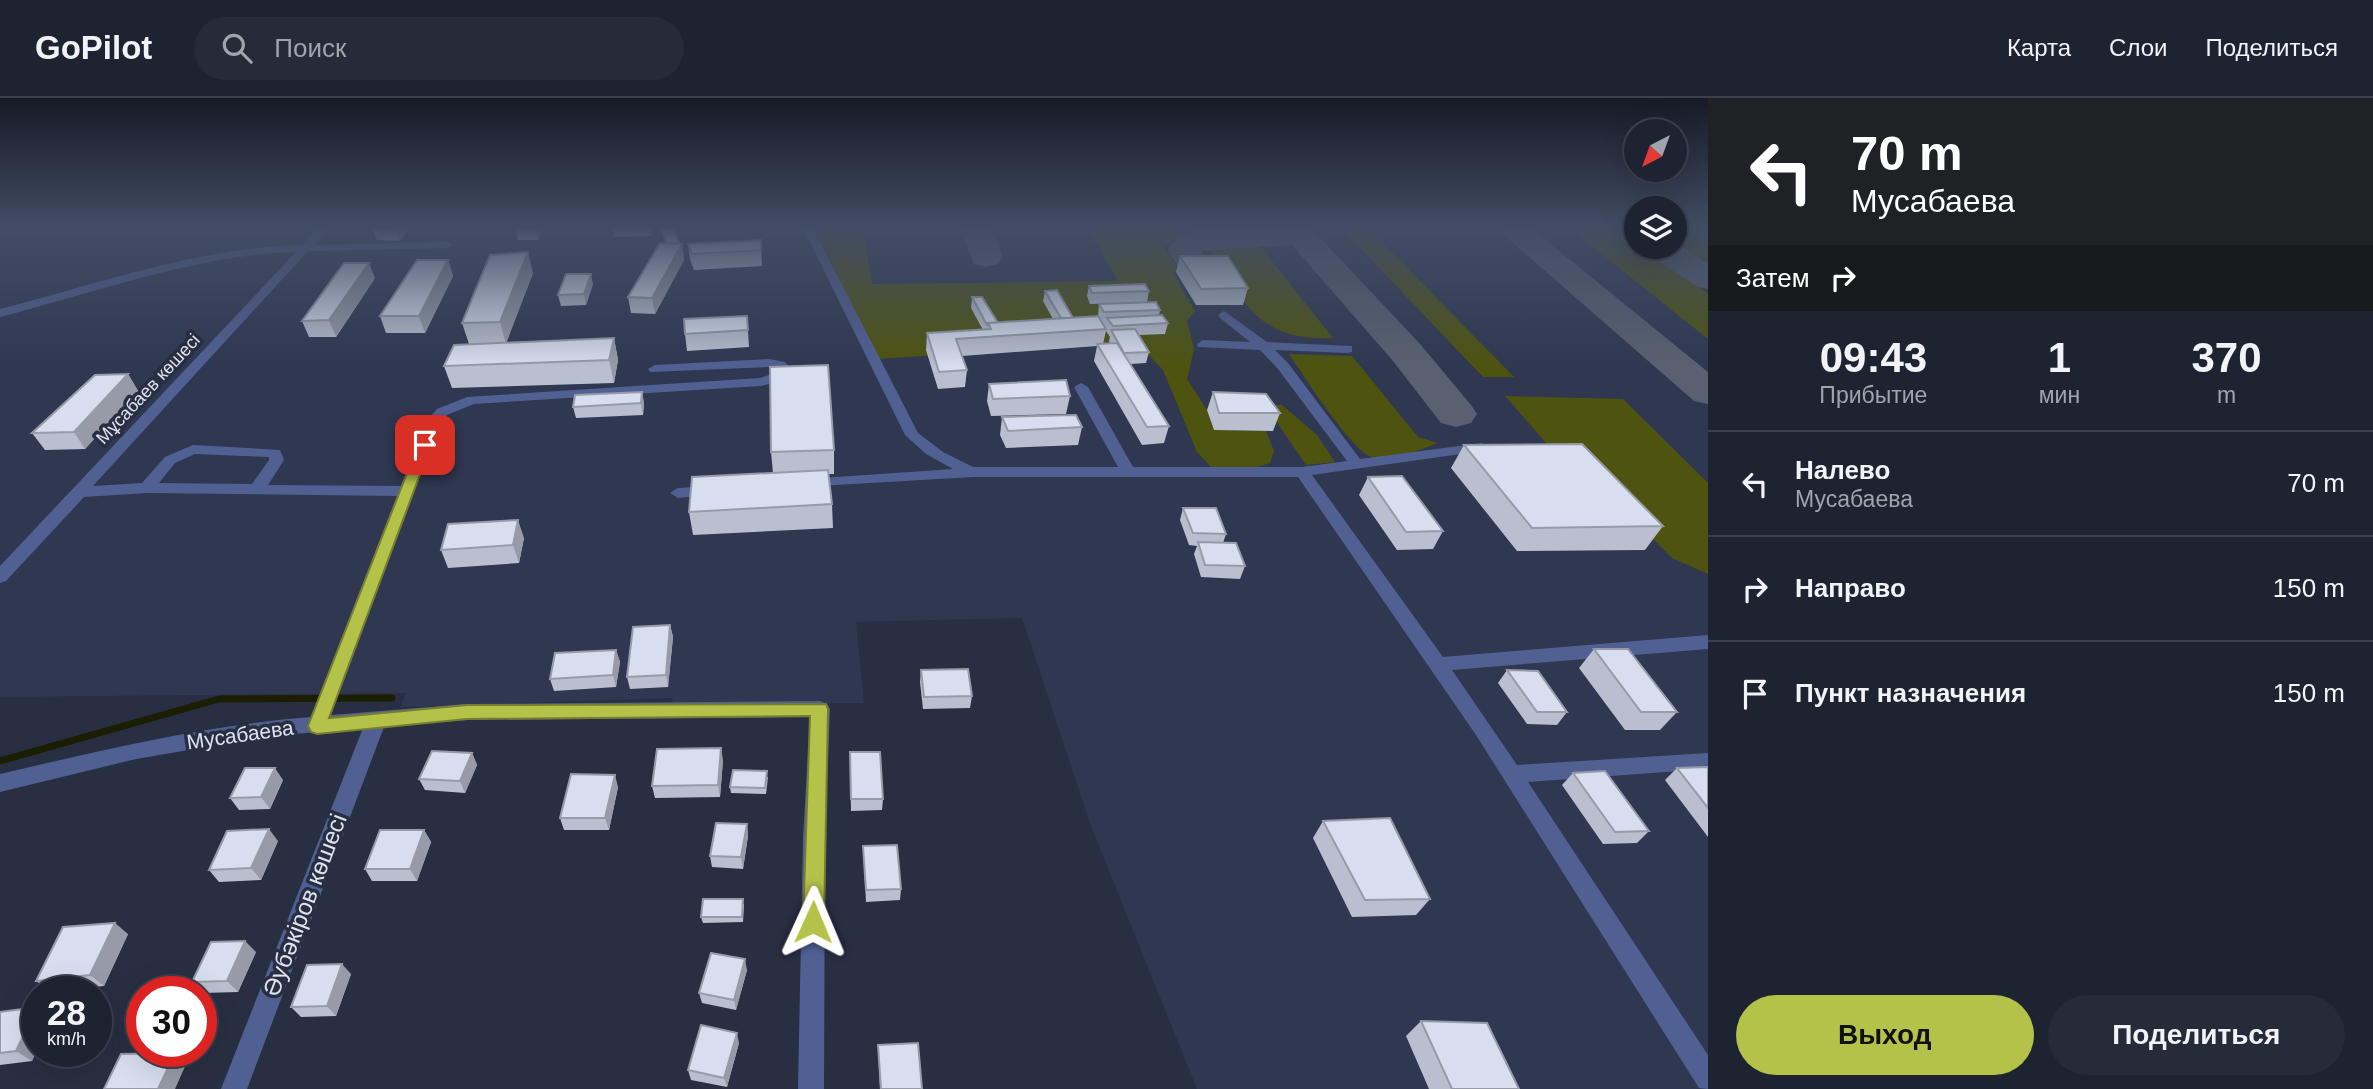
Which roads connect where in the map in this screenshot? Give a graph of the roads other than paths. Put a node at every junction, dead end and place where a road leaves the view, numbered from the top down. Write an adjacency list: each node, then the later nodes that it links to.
1 (154, 274): 4 (street)
2 (281, 274): 21 (street, Мұсабаев көшесі)
3 (830, 274): 13 (street)
4 (0, 313)
5 (1224, 315): 7 (street)
6 (1203, 344): 7 (street)
7 (1262, 345): 8 (street); 12 (street)
8 (1346, 349)
9 (655, 369): 20 (street)
10 (1081, 387): 14 (street)
11 (1484, 447): 12 (street)
12 (1357, 465): 15 (street)
13 (973, 472): 14 (street); 16 (street)
14 (1128, 472): 15 (street)
15 (1302, 472): 25 (street)
16 (785, 486)
17 (147, 488): 19 (street); 19 (street); 21 (street)
18 (731, 489): 22 (street)
19 (256, 491): 20 (street)
20 (408, 491): 27 (street)
21 (79, 492): 23 (street, Мұсабаев көшесі)
22 (678, 494)
23 (0, 577)
24 (1708, 642): 25 (street)
25 (1438, 664): 29 (street)
26 (376, 721): 27 (street, Мусабаева); 32 (street, Әубәкіров көшесі); 33 (street, Мусабаева)
27 (317, 726): 30 (street, Мусабаева)
28 (1708, 761): 29 (street)
29 (1512, 774): 31 (street)
30 (0, 783)
31 (1708, 1079)
32 (234, 1089)
33 (811, 1089)

